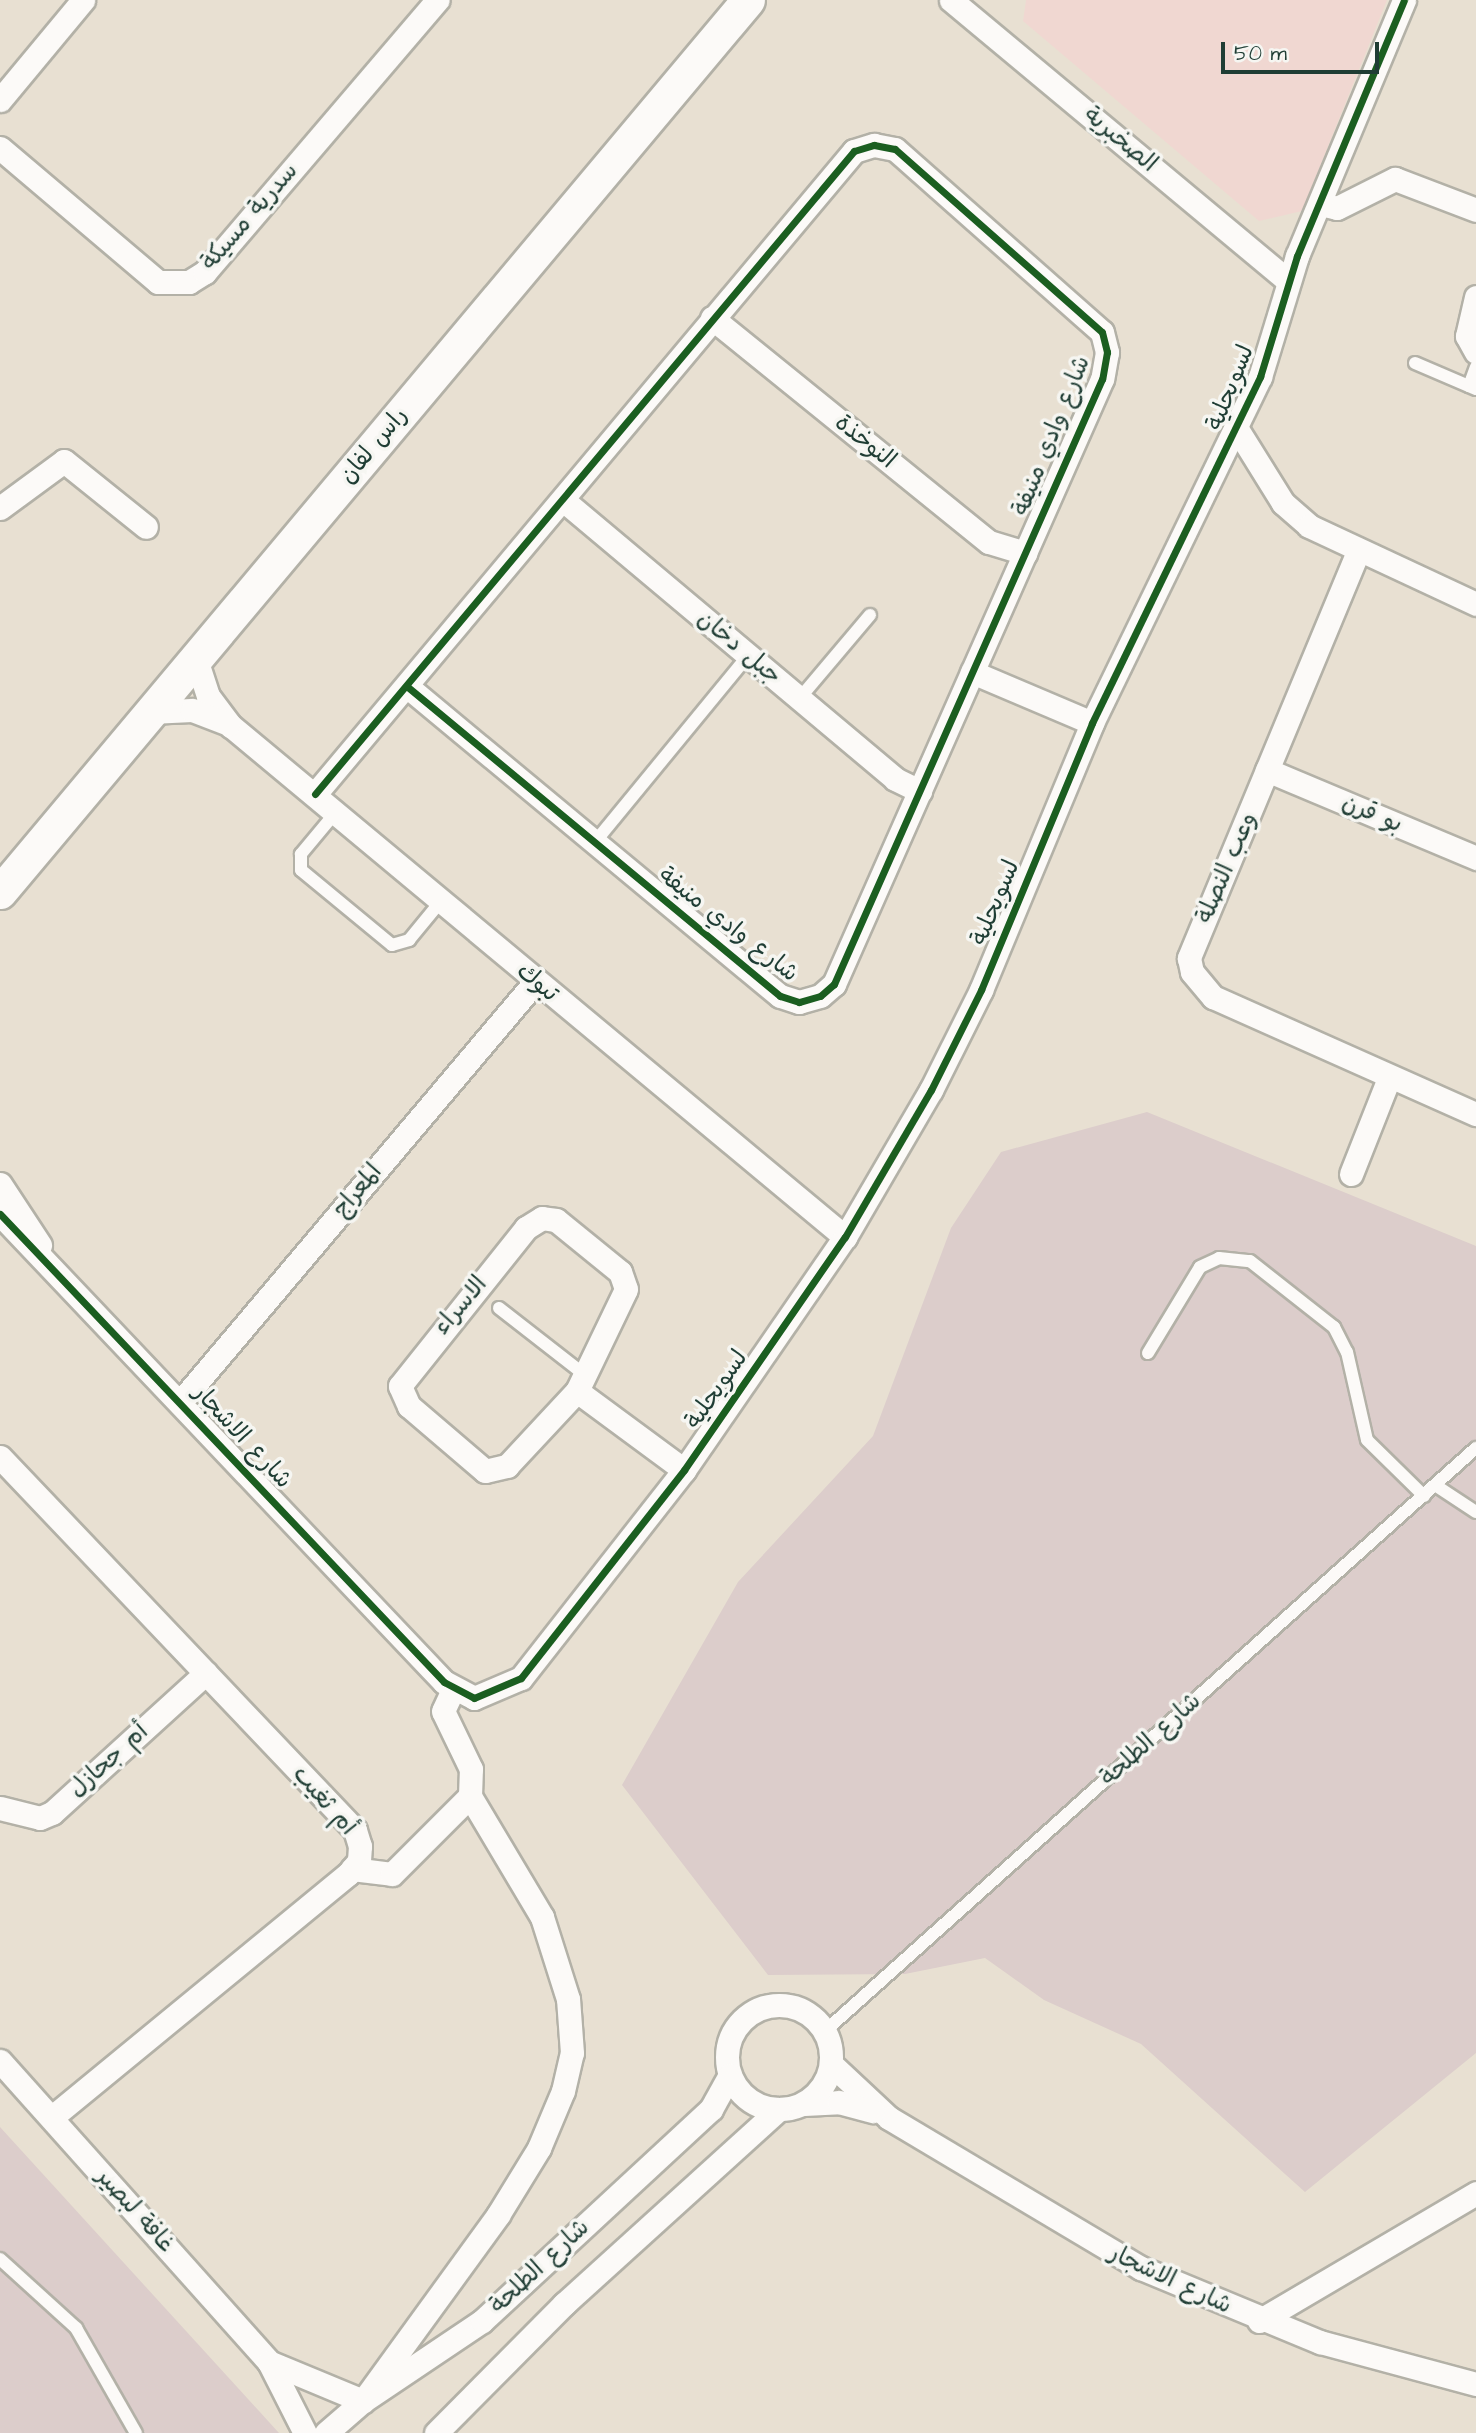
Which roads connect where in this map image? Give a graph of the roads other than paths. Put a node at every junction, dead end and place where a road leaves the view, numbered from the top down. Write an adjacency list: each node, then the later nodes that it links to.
1 (83, 0): 7 (street)
2 (437, 0): 8 (street, سدرية مسيكة)
3 (726, 0): 40 (street, راس لفان)
4 (748, 0): 27 (street, راس لفان)
5 (951, 0): 11 (street, الصخبرية)
6 (1404, 0): 9 (street, لسويحلية)
7 (0, 100)
8 (0, 148)
9 (1321, 204): 10 (street); 11 (street, لسويحلية)
10 (1476, 210)
11 (1289, 281): 18 (street, لسويحلية)
12 (1476, 297): 14 (street)
13 (712, 318): 19 (street, شارع وادي منيفة); 22 (street, النوخذة); 22 (street, شارع وادي منيفة)
14 (1476, 352)
15 (1415, 363): 17 (lane)
16 (1476, 367): 17 (lane)
17 (1472, 388)
18 (1237, 429): 23 (street); 32 (street, لسويحلية)
19 (563, 500): 26 (street, جبل دخان); 29 (street, شارع وادي منيفة)
20 (0, 508): 21 (street)
21 (146, 527)
22 (1025, 553): 28 (street, شارع وادي منيفة)
23 (1357, 554): 24 (street); 34 (street, وعب النصلة)
24 (1476, 604)
25 (870, 615): 30 (lane)
26 (748, 656): 30 (street, جبل دخان); 38 (lane)
27 (196, 659): 31 (street, راس لفان); 33 (street, تبوك)
28 (972, 672): 32 (street); 35 (street, شارع وادي منيفة)
29 (407, 686): 36 (street, شارع وادي منيفة); 38 (street, شارع وادي منيفة)
30 (799, 699): 35 (street, جبل دخان)
31 (150, 712): 33 (street, تبوك); 41 (street, راس لفان)
32 (1092, 723): 49 (street, لسويحلية)
33 (231, 726): 36 (street, تبوك)
34 (1267, 770): 39 (street, بو قرن); 44 (street, وعب النصلة)
35 (920, 791): 38 (street, شارع وادي منيفة)
36 (315, 794): 37 (street, تبوك)
37 (336, 812): 42 (street, تبوك); 42 (lane)
38 (595, 842)
39 (1476, 858)
40 (0, 859)
41 (0, 892)
42 (441, 901): 43 (street, تبوك)
43 (535, 982): 49 (street, تبوك); 54 (street, المعراج)
44 (1389, 1079): 45 (street, وعب النصلة); 46 (street)
45 (1476, 1114)
46 (1351, 1174)
47 (0, 1184): 50 (street, شارع الاشجار)
48 (0, 1214): 50 (street, شارع الاشجار)
49 (845, 1237): 57 (street, لسويحلية)
50 (46, 1258): 54 (street, شارع الاشجار)
51 (499, 1308): 53 (lane)
52 (1148, 1353): 59 (lane)
53 (581, 1383): 53 (street, الاسراء); 57 (street)
54 (181, 1400): 62 (street, شارع الاشجار)
55 (1476, 1447): 58 (lane, شارع الطلحة)
56 (0, 1457): 61 (street, أم ثغيب)
57 (684, 1470): 62 (street, لسويحلية)
58 (1435, 1485): 59 (lane, شارع الطلحة); 60 (lane)
59 (1424, 1496): 66 (lane, شارع الطلحة)
60 (1476, 1512)
61 (206, 1674): 64 (street, أم جحازل); 65 (street, أم ثغيب)
62 (453, 1690): 63 (street)
63 (470, 1796): 65 (street); 79 (street)
64 (0, 1808)
65 (352, 1869): 72 (street, أم ثغيب)
66 (825, 2031): 68 (street); 69 (street)
67 (0, 2061): 72 (street, غافة لبصير)
68 (831, 2064): 70 (street); 73 (street, شارع الاشجار)
69 (730, 2075): 71 (street); 79 (street, شارع الطلحة)
70 (803, 2104): 71 (street); 73 (street, شارع الاشجار)
71 (779, 2109): 83 (street, شارع الطلحة)
72 (52, 2118): 77 (street, غافة لبصير)
73 (889, 2118): 76 (street, شارع الاشجار)
74 (1476, 2193): 76 (street)
75 (0, 2259): 80 (lane)
76 (1259, 2321): 78 (street, شارع الاشجار)
77 (270, 2362): 79 (street, غافة لبصير); 81 (street, غافة لبصير)
78 (1476, 2385)
79 (363, 2400): 82 (street, شارع الطلحة)
80 (136, 2433)
81 (305, 2433)
82 (326, 2433)
83 (436, 2433)

